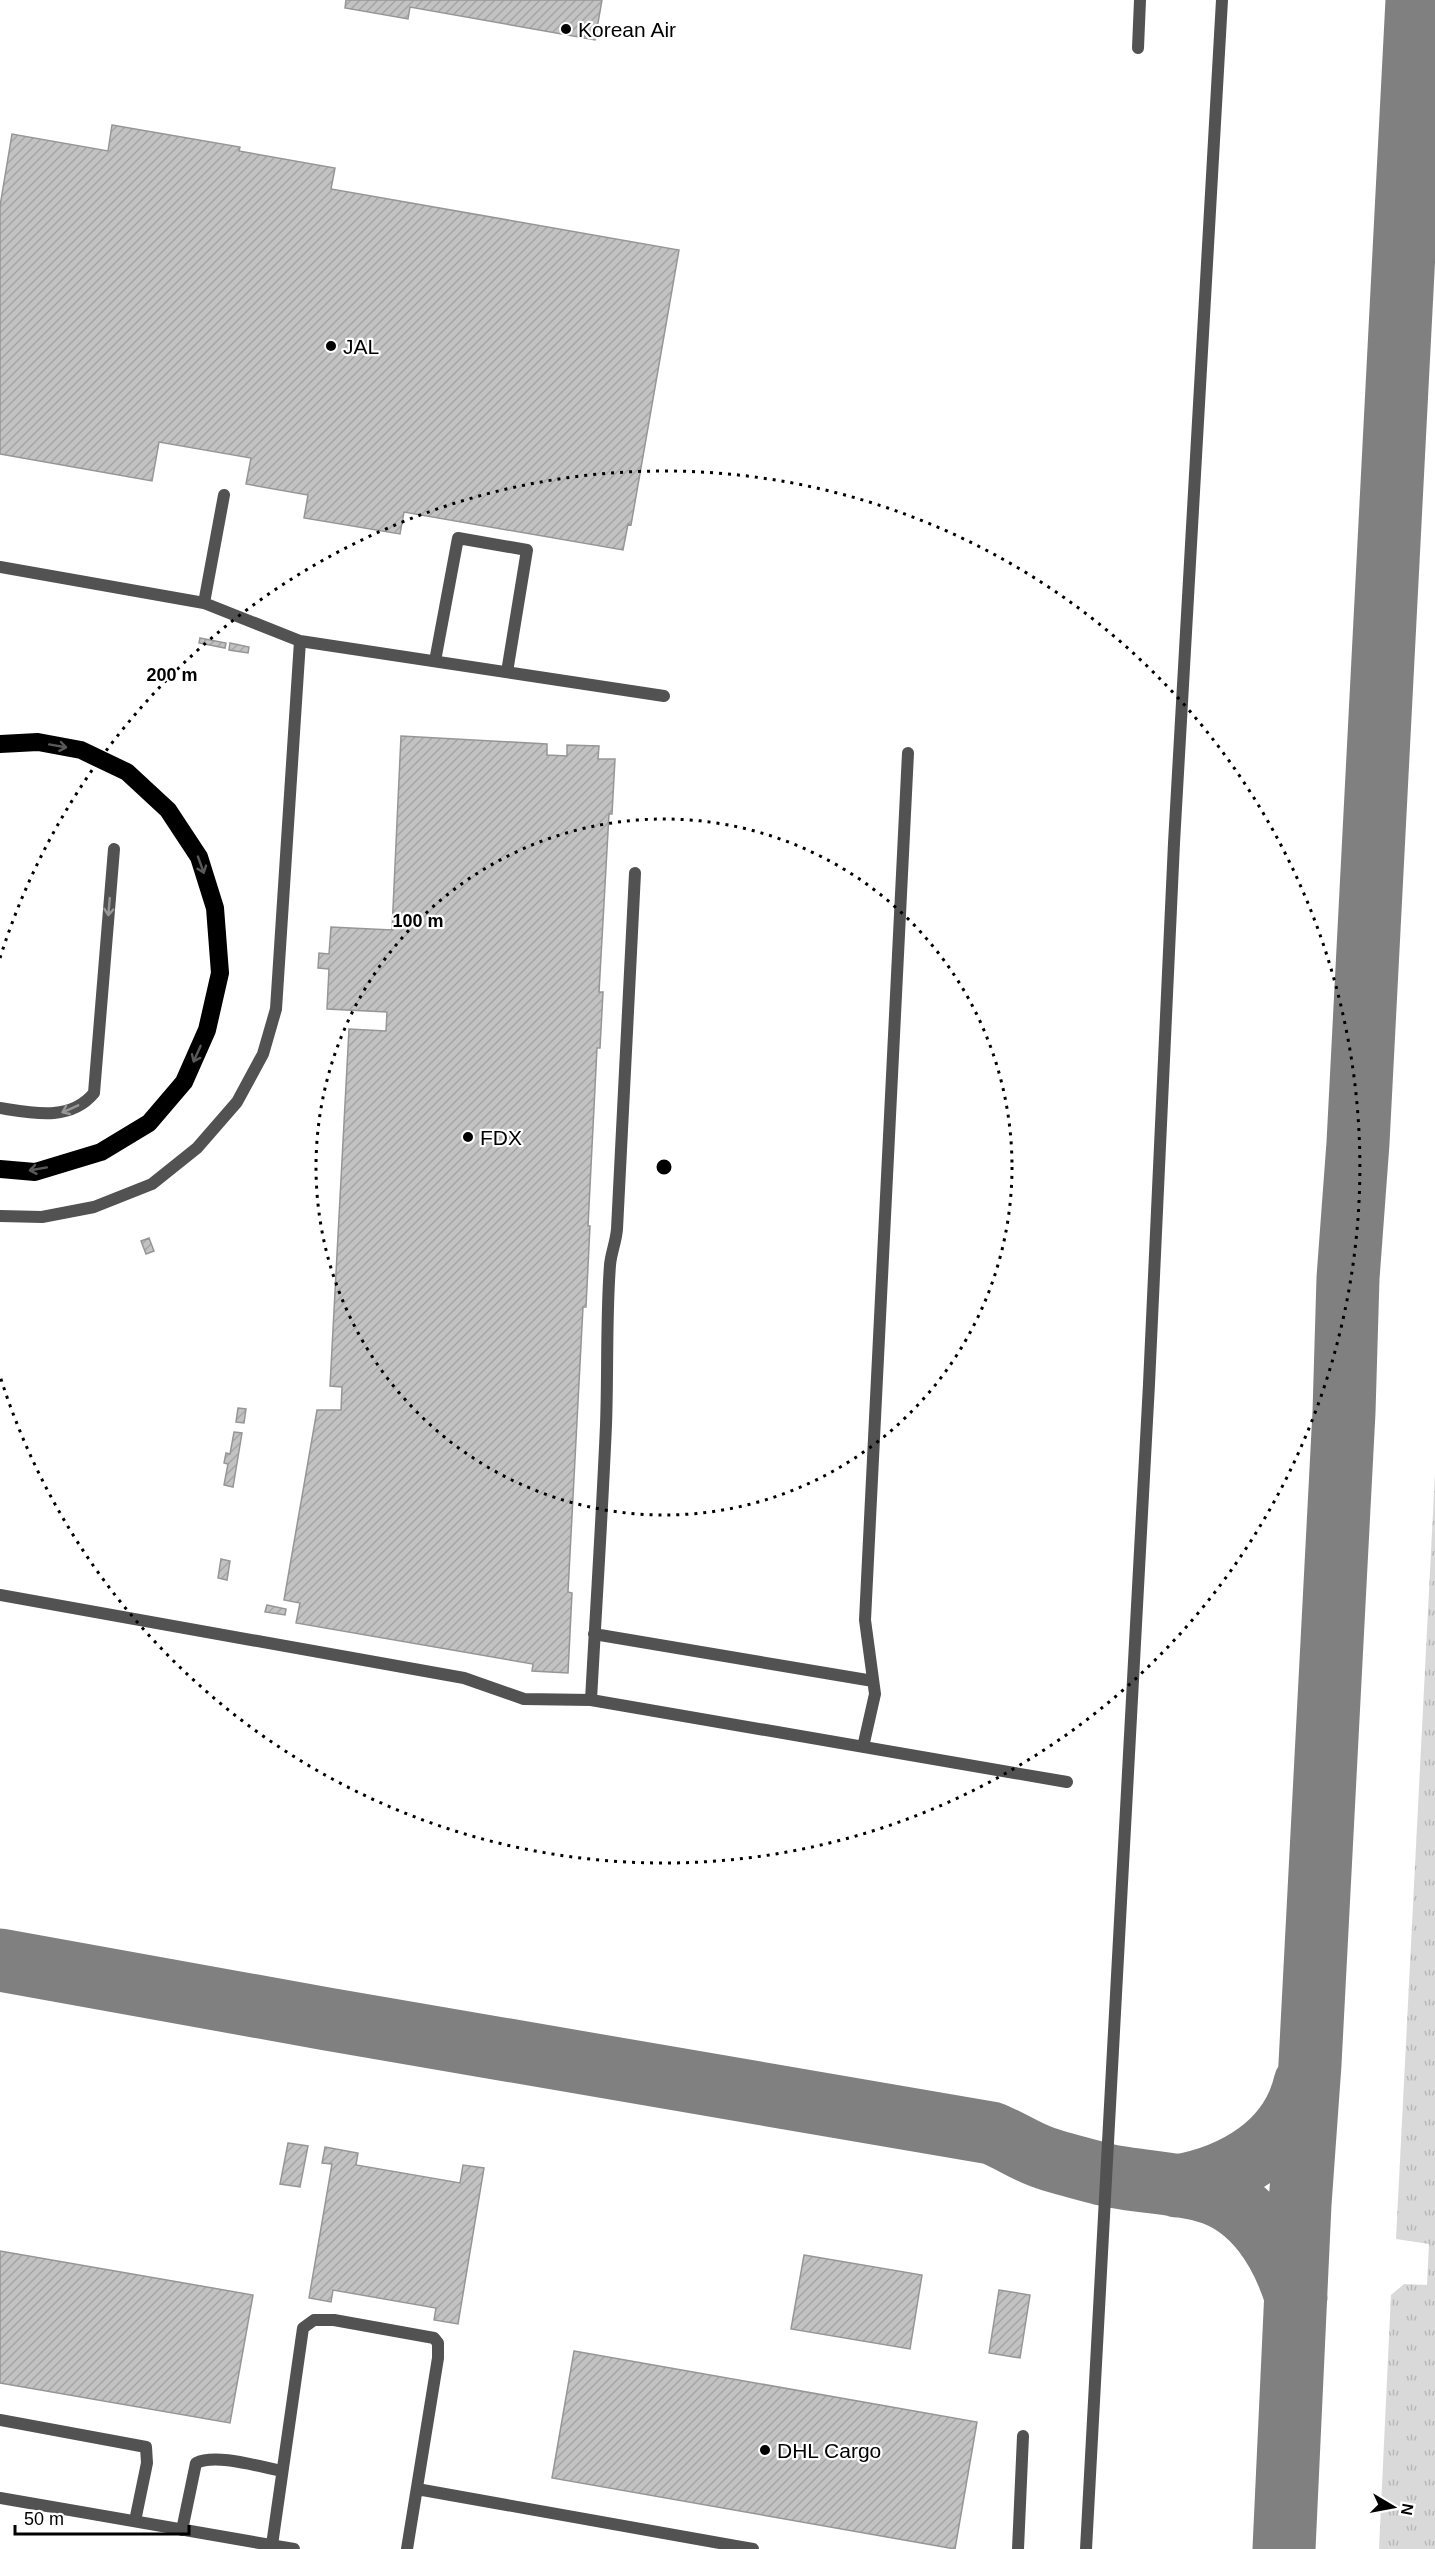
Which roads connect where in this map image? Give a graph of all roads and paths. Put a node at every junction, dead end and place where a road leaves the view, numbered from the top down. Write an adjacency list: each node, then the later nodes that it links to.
1 (1140, 0): 3 (street)
2 (1222, 0): 36 (street)
3 (1138, 48)
4 (224, 495): 6 (street)
5 (0, 567): 6 (street)
6 (204, 603): 7 (street)
7 (300, 640): 8 (street); 17 (street)
8 (435, 661): 9 (street); 9 (street)
9 (507, 672): 10 (street)
10 (664, 696)
11 (0, 744): 16 (highway, one-way to 16)
12 (908, 753): 20 (street)
13 (114, 849): 15 (street, one-way to 15)
14 (635, 873): 19 (street)
15 (0, 1108)
16 (0, 1169)
17 (0, 1216)
18 (0, 1595): 21 (street)
19 (594, 1634): 20 (street); 21 (street)
20 (873, 1681): 22 (street)
21 (591, 1700): 22 (street)
22 (863, 1747): 23 (street)
23 (1067, 1782)
24 (0, 2420): 29 (street)
25 (1023, 2436): 35 (street)
26 (282, 2470): 27 (street); 30 (street); 31 (street)
27 (417, 2489): 33 (street); 34 (street)
28 (0, 2498): 29 (street)
29 (135, 2522): 30 (street)
30 (182, 2530): 31 (street)
31 (272, 2545): 32 (street)
32 (294, 2549)
33 (407, 2549)
34 (753, 2549)
35 (1018, 2549)
36 (1086, 2549)

